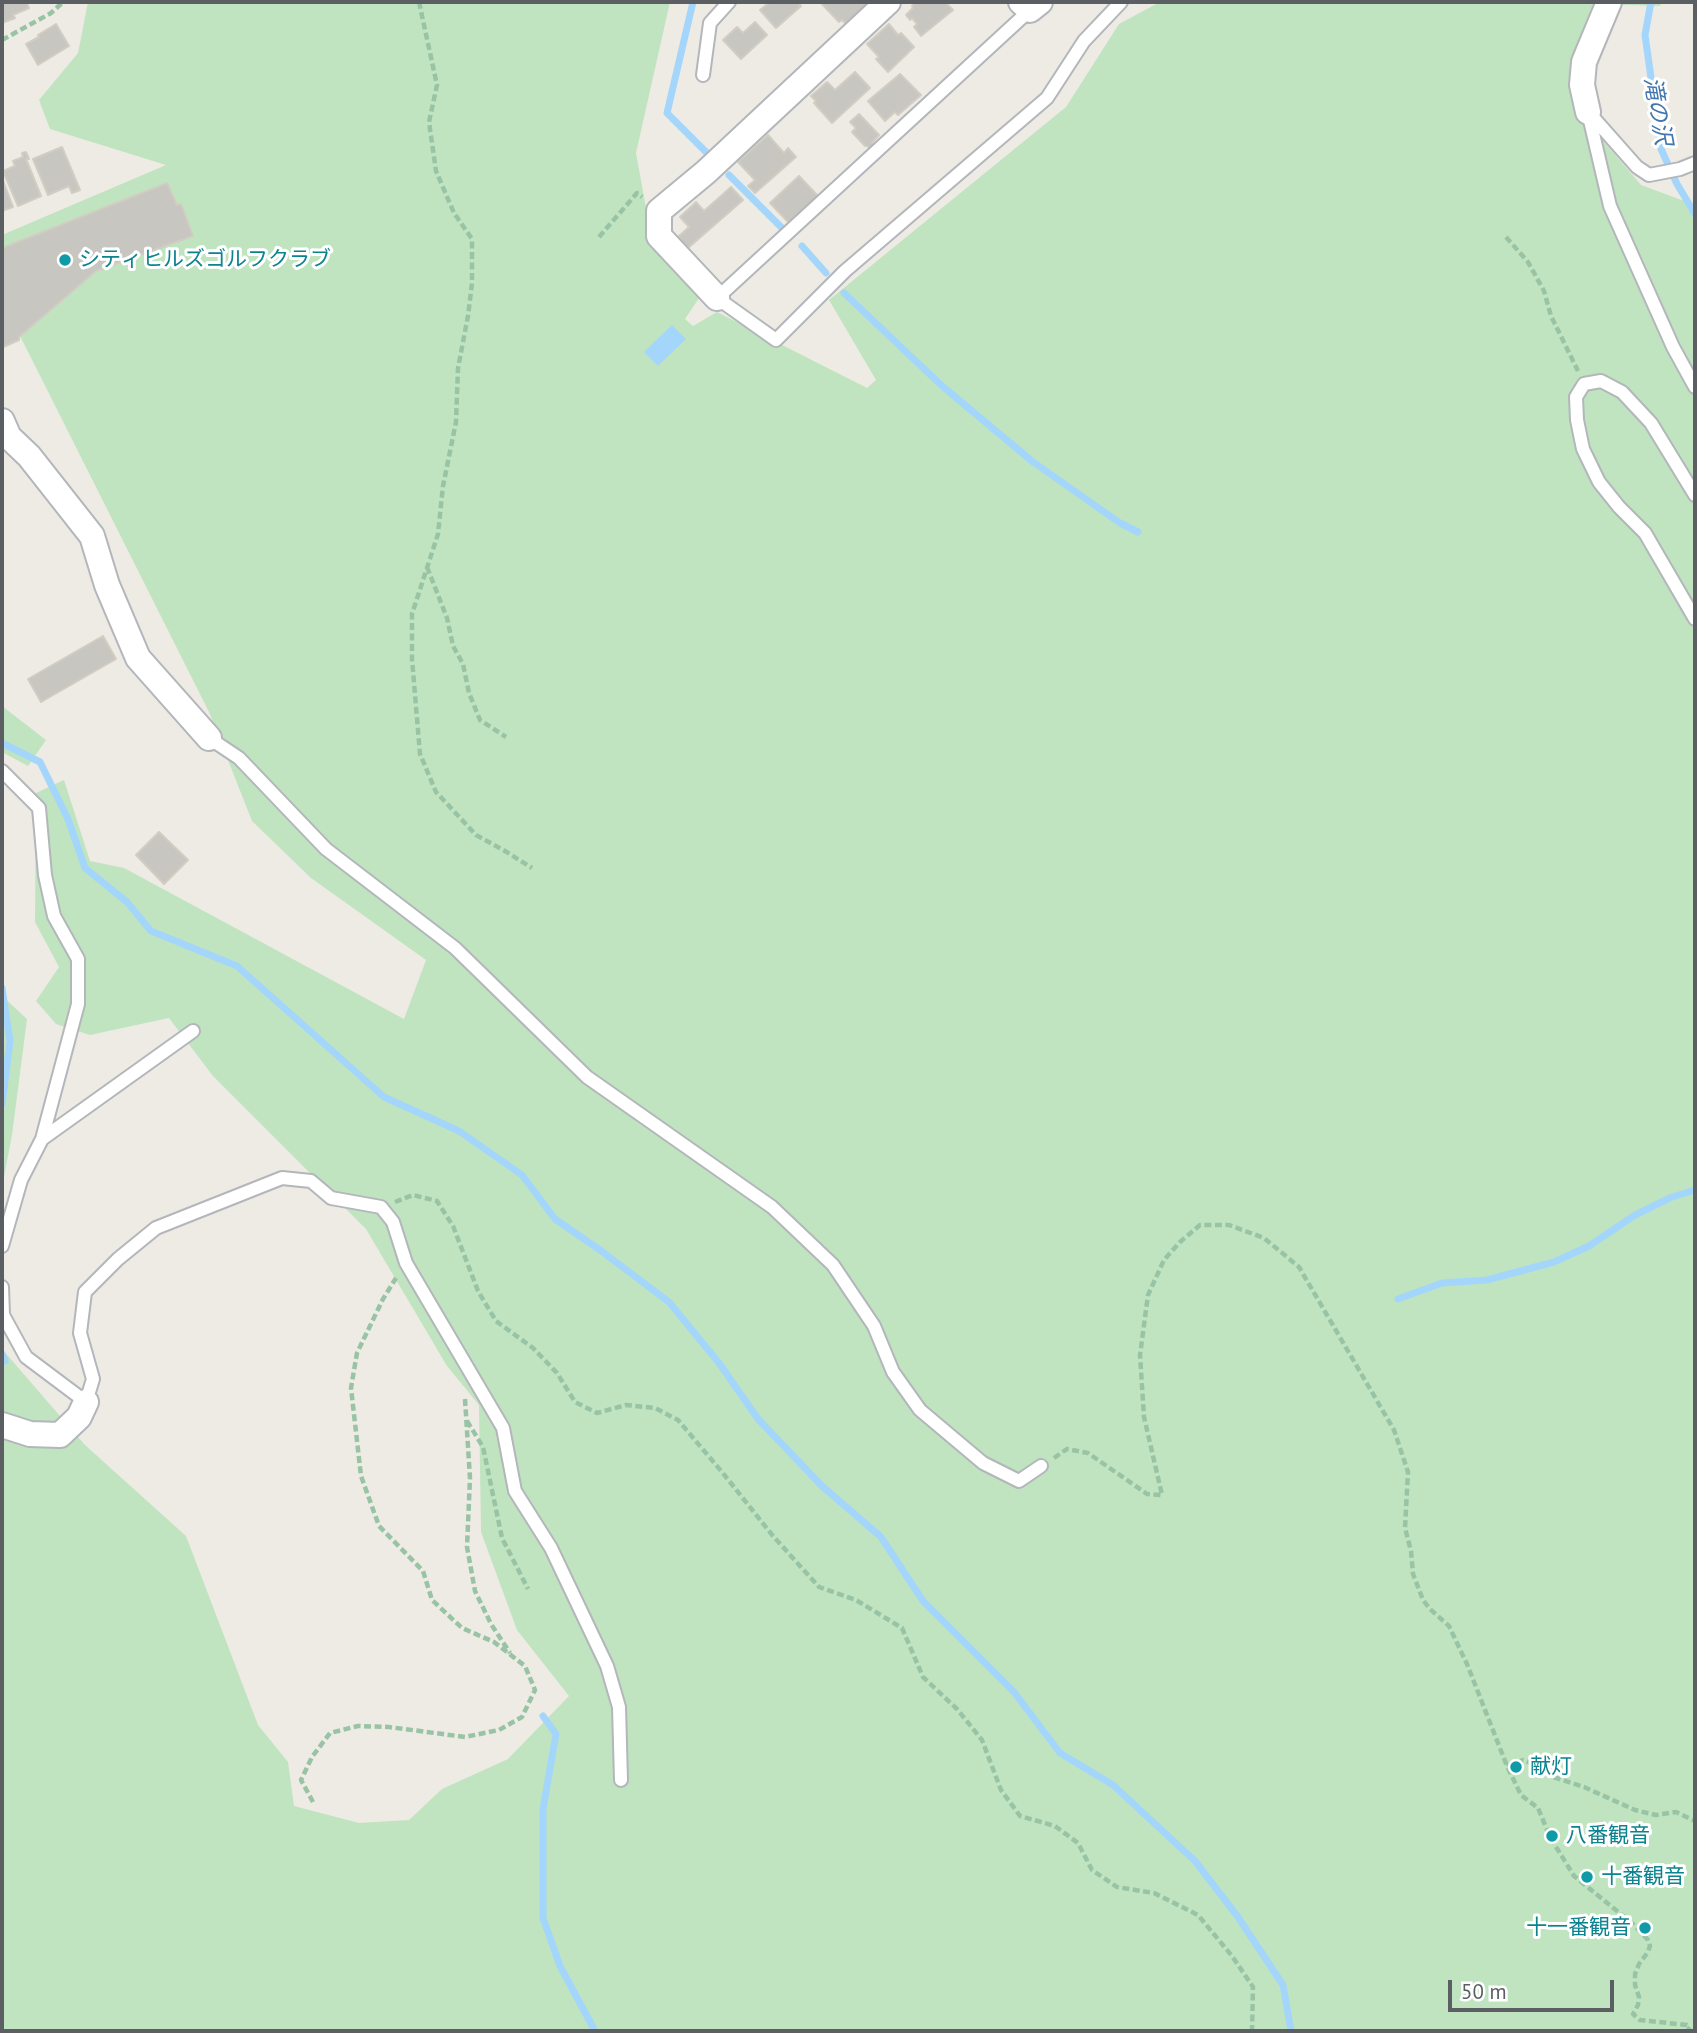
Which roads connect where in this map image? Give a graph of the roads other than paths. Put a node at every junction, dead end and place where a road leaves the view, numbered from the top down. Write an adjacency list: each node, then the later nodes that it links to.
1 (729, 2): 6 (lane)
2 (888, 2): 9 (street)
3 (1121, 2): 9 (lane)
4 (1609, 2): 7 (street)
5 (1030, 5): 9 (lane)
6 (703, 75)
7 (1588, 112): 8 (lane); 10 (lane)
8 (1695, 163)
9 (717, 298)
10 (1695, 387)
11 (2, 421): 14 (street)
12 (1695, 495): 13 (lane)
13 (1695, 619)
14 (209, 738): 22 (lane)
15 (2, 771): 17 (lane)
16 (193, 1031): 17 (lane)
17 (42, 1139): 18 (lane)
18 (2, 1246)
19 (2, 1287): 20 (lane)
20 (86, 1402): 21 (street); 23 (lane)
21 (2, 1425)
22 (1041, 1466)
23 (621, 1780)

